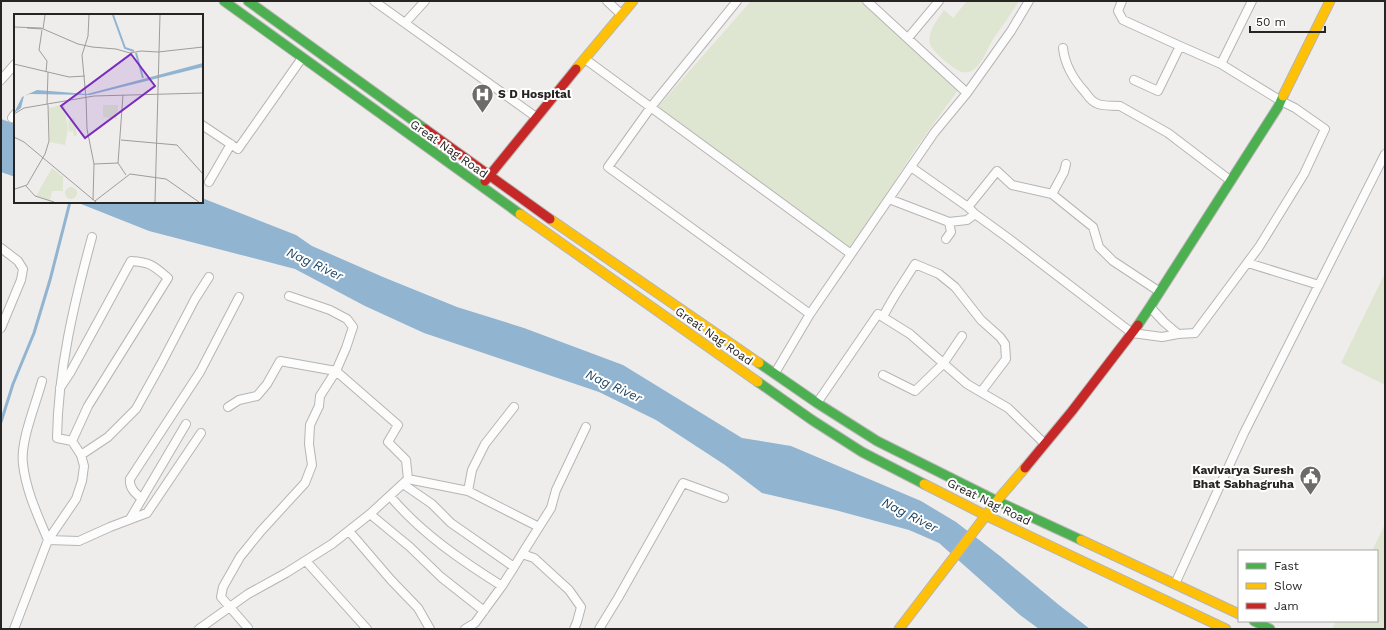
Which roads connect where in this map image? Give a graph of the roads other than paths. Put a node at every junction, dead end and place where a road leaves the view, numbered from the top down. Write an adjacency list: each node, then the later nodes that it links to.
1 (224, 1): 19 (main road, Great Nag Road)
2 (248, 1): 34 (main road, Great Nag Road)
3 (374, 1): 15 (street)
4 (425, 1): 15 (street)
5 (607, 1): 14 (street)
6 (633, 1): 14 (main road)
7 (737, 1): 27 (street)
8 (867, 1): 16 (street)
9 (939, 1): 16 (street)
10 (1030, 1): 25 (street)
11 (1122, 1): 17 (street)
12 (1252, 1): 21 (street)
13 (1330, 1): 26 (main road)
14 (622, 15): 20 (main road)
15 (404, 23): 28 (street)
16 (908, 38): 25 (street)
17 (1180, 46): 21 (street); 24 (street)
18 (1063, 48): 35 (street)
19 (302, 58): 30 (street); 37 (main road, Great Nag Road)
20 (585, 59): 27 (street); 28 (main road)
21 (1221, 64): 26 (street)
22 (14, 65): 23 (street)
23 (1, 80)
24 (1134, 80)
25 (968, 93): 33 (street)
26 (1281, 101): 35 (main road); 47 (street)
27 (651, 107): 46 (street); 54 (street)
28 (536, 117): 34 (main road)
29 (203, 127): 30 (street)
30 (231, 144): 36 (street)
31 (1385, 154): 49 (street)
32 (1066, 164): 38 (street)
33 (911, 167): 39 (street); 40 (street)
34 (489, 176): 37 (main road); 62 (main road, Great Nag Road)
35 (1231, 181): 50 (main road)
36 (209, 182)
37 (481, 186): 83 (main road, Great Nag Road)
38 (1052, 194): 40 (street); 50 (street)
39 (889, 199): 42 (street); 46 (street)
40 (968, 207): 41 (street)
41 (975, 214): 42 (street); 57 (street)
42 (949, 222): 44 (street)
43 (92, 237): 65 (street)
44 (946, 239)
45 (1, 248): 56 (street)
46 (851, 254): 54 (street)
47 (1248, 263): 49 (street); 58 (street)
48 (209, 277): 75 (street)
49 (1319, 284): 91 (street)
50 (1160, 292): 53 (main road)
51 (289, 296): 61 (street)
52 (239, 297): 80 (street)
53 (1150, 307): 57 (main road); 58 (street)
54 (810, 314): 62 (street)
55 (883, 317): 60 (street); 66 (street); 67 (street)
56 (1, 328)
57 (1132, 333): 58 (street); 74 (main road)
58 (1178, 334)
59 (962, 336): 60 (street)
60 (943, 364): 63 (street); 66 (street)
61 (336, 371): 68 (street); 76 (street); 93 (street)
62 (775, 373): 67 (main road, Great Nag Road)
63 (883, 374)
64 (42, 381): 87 (street)
65 (60, 388): 73 (street); 73 (street)
66 (981, 392): 74 (street)
67 (817, 403): 81 (main road, Great Nag Road)
68 (228, 407)
69 (514, 407): 77 (street)
70 (186, 424): 80 (street)
71 (586, 427): 85 (street)
72 (201, 433): 84 (street)
73 (72, 441): 75 (street)
74 (1045, 444): 81 (main road)
75 (81, 455): 87 (street)
76 (405, 482): 77 (street); 78 (street); 90 (street)
77 (468, 491): 85 (street)
78 (390, 496): 82 (street); 92 (street)
79 (724, 498): 105 (street)
80 (142, 499): 84 (street)
81 (997, 500): 83 (main road); 91 (main road, Great Nag Road)
82 (370, 514): 86 (street); 94 (street)
83 (987, 516): 106 (main road); 107 (main road, Great Nag Road)
84 (130, 519): 87 (street)
85 (539, 527): 88 (street)
86 (349, 531): 89 (street); 102 (street)
87 (48, 540): 99 (street)
88 (522, 554): 90 (street); 104 (street)
89 (306, 561): 93 (street); 101 (street)
90 (514, 567): 92 (street)
91 (1174, 584): 95 (main road, Great Nag Road)
92 (502, 586): 94 (street)
93 (230, 608): 98 (street); 100 (street)
94 (484, 610): 97 (street)
95 (1238, 614)
96 (1256, 622): 108 (main road)
97 (477, 626): 103 (street)
98 (248, 628)
99 (14, 629)
100 (199, 629)
101 (367, 629)
102 (430, 629)
103 (465, 629)
104 (574, 629)
105 (599, 629)
106 (899, 629)
107 (1226, 629)
108 (1270, 629)

